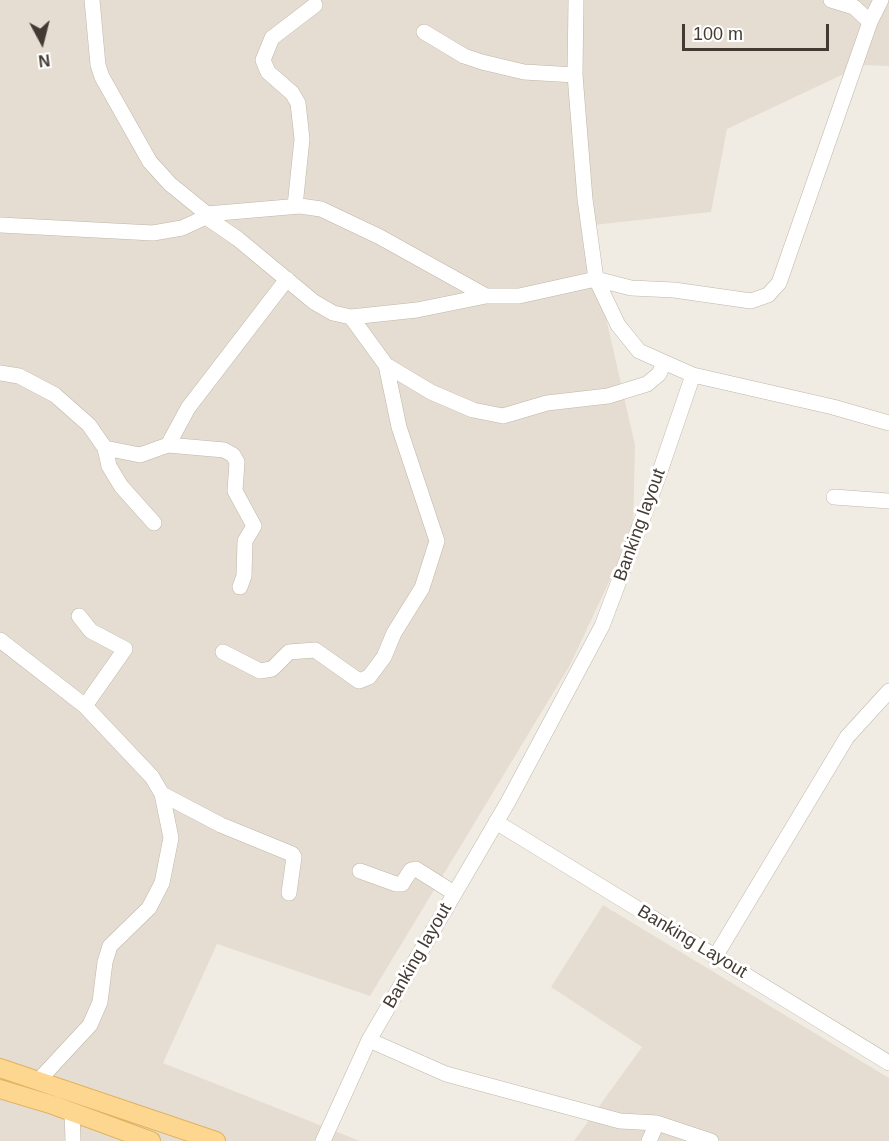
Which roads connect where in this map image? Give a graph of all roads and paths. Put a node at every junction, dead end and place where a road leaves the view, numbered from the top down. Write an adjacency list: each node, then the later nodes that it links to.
1 (92, 0): 10 (street)
2 (574, 0): 8 (street)
3 (831, 0): 6 (street)
4 (881, 0): 6 (street)
5 (315, 5): 9 (street)
6 (870, 22): 13 (street)
7 (424, 32): 8 (street)
8 (575, 75): 13 (street)
9 (295, 206): 10 (street); 14 (street)
10 (206, 215): 11 (street); 12 (street)
11 (0, 225)
12 (287, 279): 15 (street); 21 (street)
13 (596, 279): 14 (street); 16 (street)
14 (486, 296): 15 (street)
15 (351, 317): 17 (street)
16 (664, 363): 17 (street); 19 (street)
17 (386, 365): 29 (street)
18 (0, 373): 22 (street)
19 (693, 375): 20 (street); 33 (street, Banking layout)
20 (889, 423)
21 (168, 445): 22 (street); 26 (street)
22 (105, 448): 25 (street)
23 (834, 497): 24 (street)
24 (889, 501)
25 (154, 523)
26 (240, 587)
27 (79, 616): 31 (street)
28 (0, 640): 31 (street)
29 (223, 652)
30 (889, 692): 37 (street)
31 (85, 706): 32 (street)
32 (162, 794): 35 (street); 41 (street)
33 (496, 822): 36 (street, Banking layout); 37 (street, Banking Layout)
34 (360, 871): 36 (street)
35 (289, 892)
36 (454, 893): 38 (street, Banking layout)
37 (716, 957): 39 (street, Banking Layout)
38 (369, 1040): 44 (street); 48 (street, Banking layout)
39 (889, 1063)
40 (0, 1068): 41 (main road)
41 (38, 1081): 47 (main road)
42 (0, 1089): 43 (main road)
43 (72, 1112): 45 (street); 46 (main road)
44 (657, 1123): 49 (street); 50 (street)
45 (73, 1141)
46 (150, 1141)
47 (216, 1141)
48 (323, 1141)
49 (649, 1141)
50 (711, 1141)

